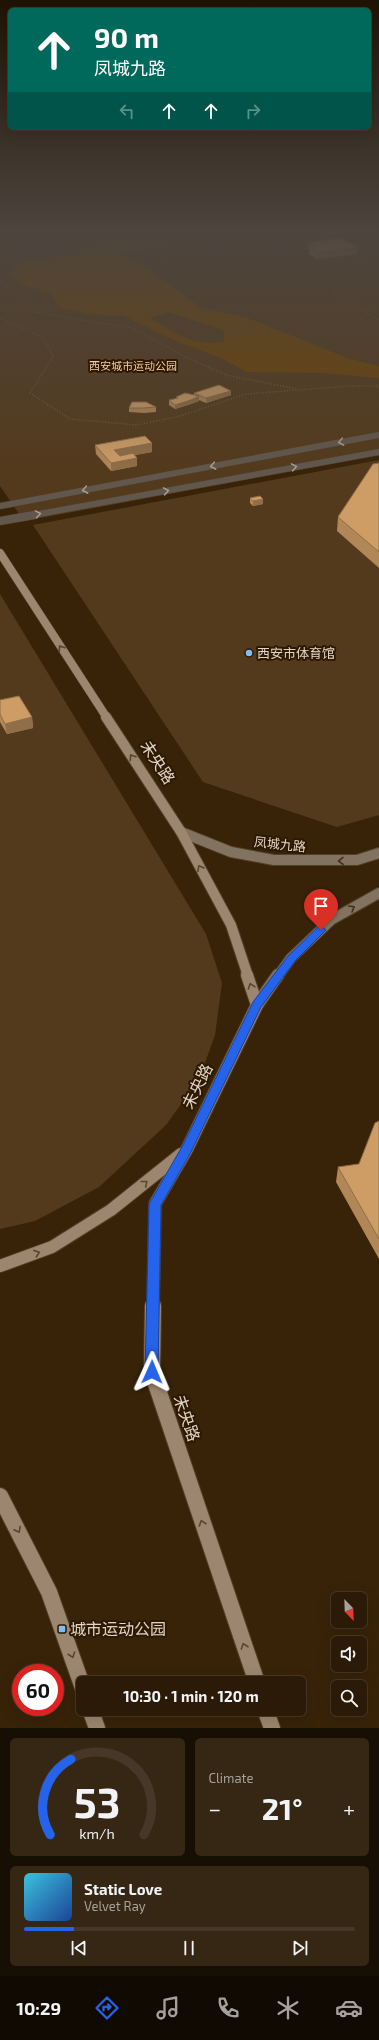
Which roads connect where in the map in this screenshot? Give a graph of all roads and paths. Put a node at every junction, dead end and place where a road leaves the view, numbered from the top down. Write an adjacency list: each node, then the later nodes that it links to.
1 (44, 314): 6 (path)
2 (369, 314): 4 (path)
3 (0, 318): 6 (path)
4 (379, 320)
5 (379, 386): 6 (path)
6 (301, 390)
7 (379, 435): 9 (street, one-way to 9)
8 (379, 452): 10 (street, one-way to 8)
9 (0, 506)
10 (0, 521)
11 (0, 553): 12 (main road, 未央路, one-way to 11)
12 (181, 832): 13 (street, 凤城九路, one-way to 12); 15 (main road, 未央路, one-way to 12)
13 (379, 853)
14 (379, 893): 15 (street, one-way to 14)
15 (257, 1005): 16 (main road, 未央路)
16 (187, 1148): 17 (main road, one-way to 16); 20 (main road, 未央路, one-way to 16)
17 (0, 1266)
18 (0, 1496): 19 (main road, one-way to 19)
19 (79, 1676)
20 (255, 1676)
21 (93, 1716): 23 (main road)
22 (268, 1716): 24 (main road)
23 (97, 1728)
24 (272, 1728)

